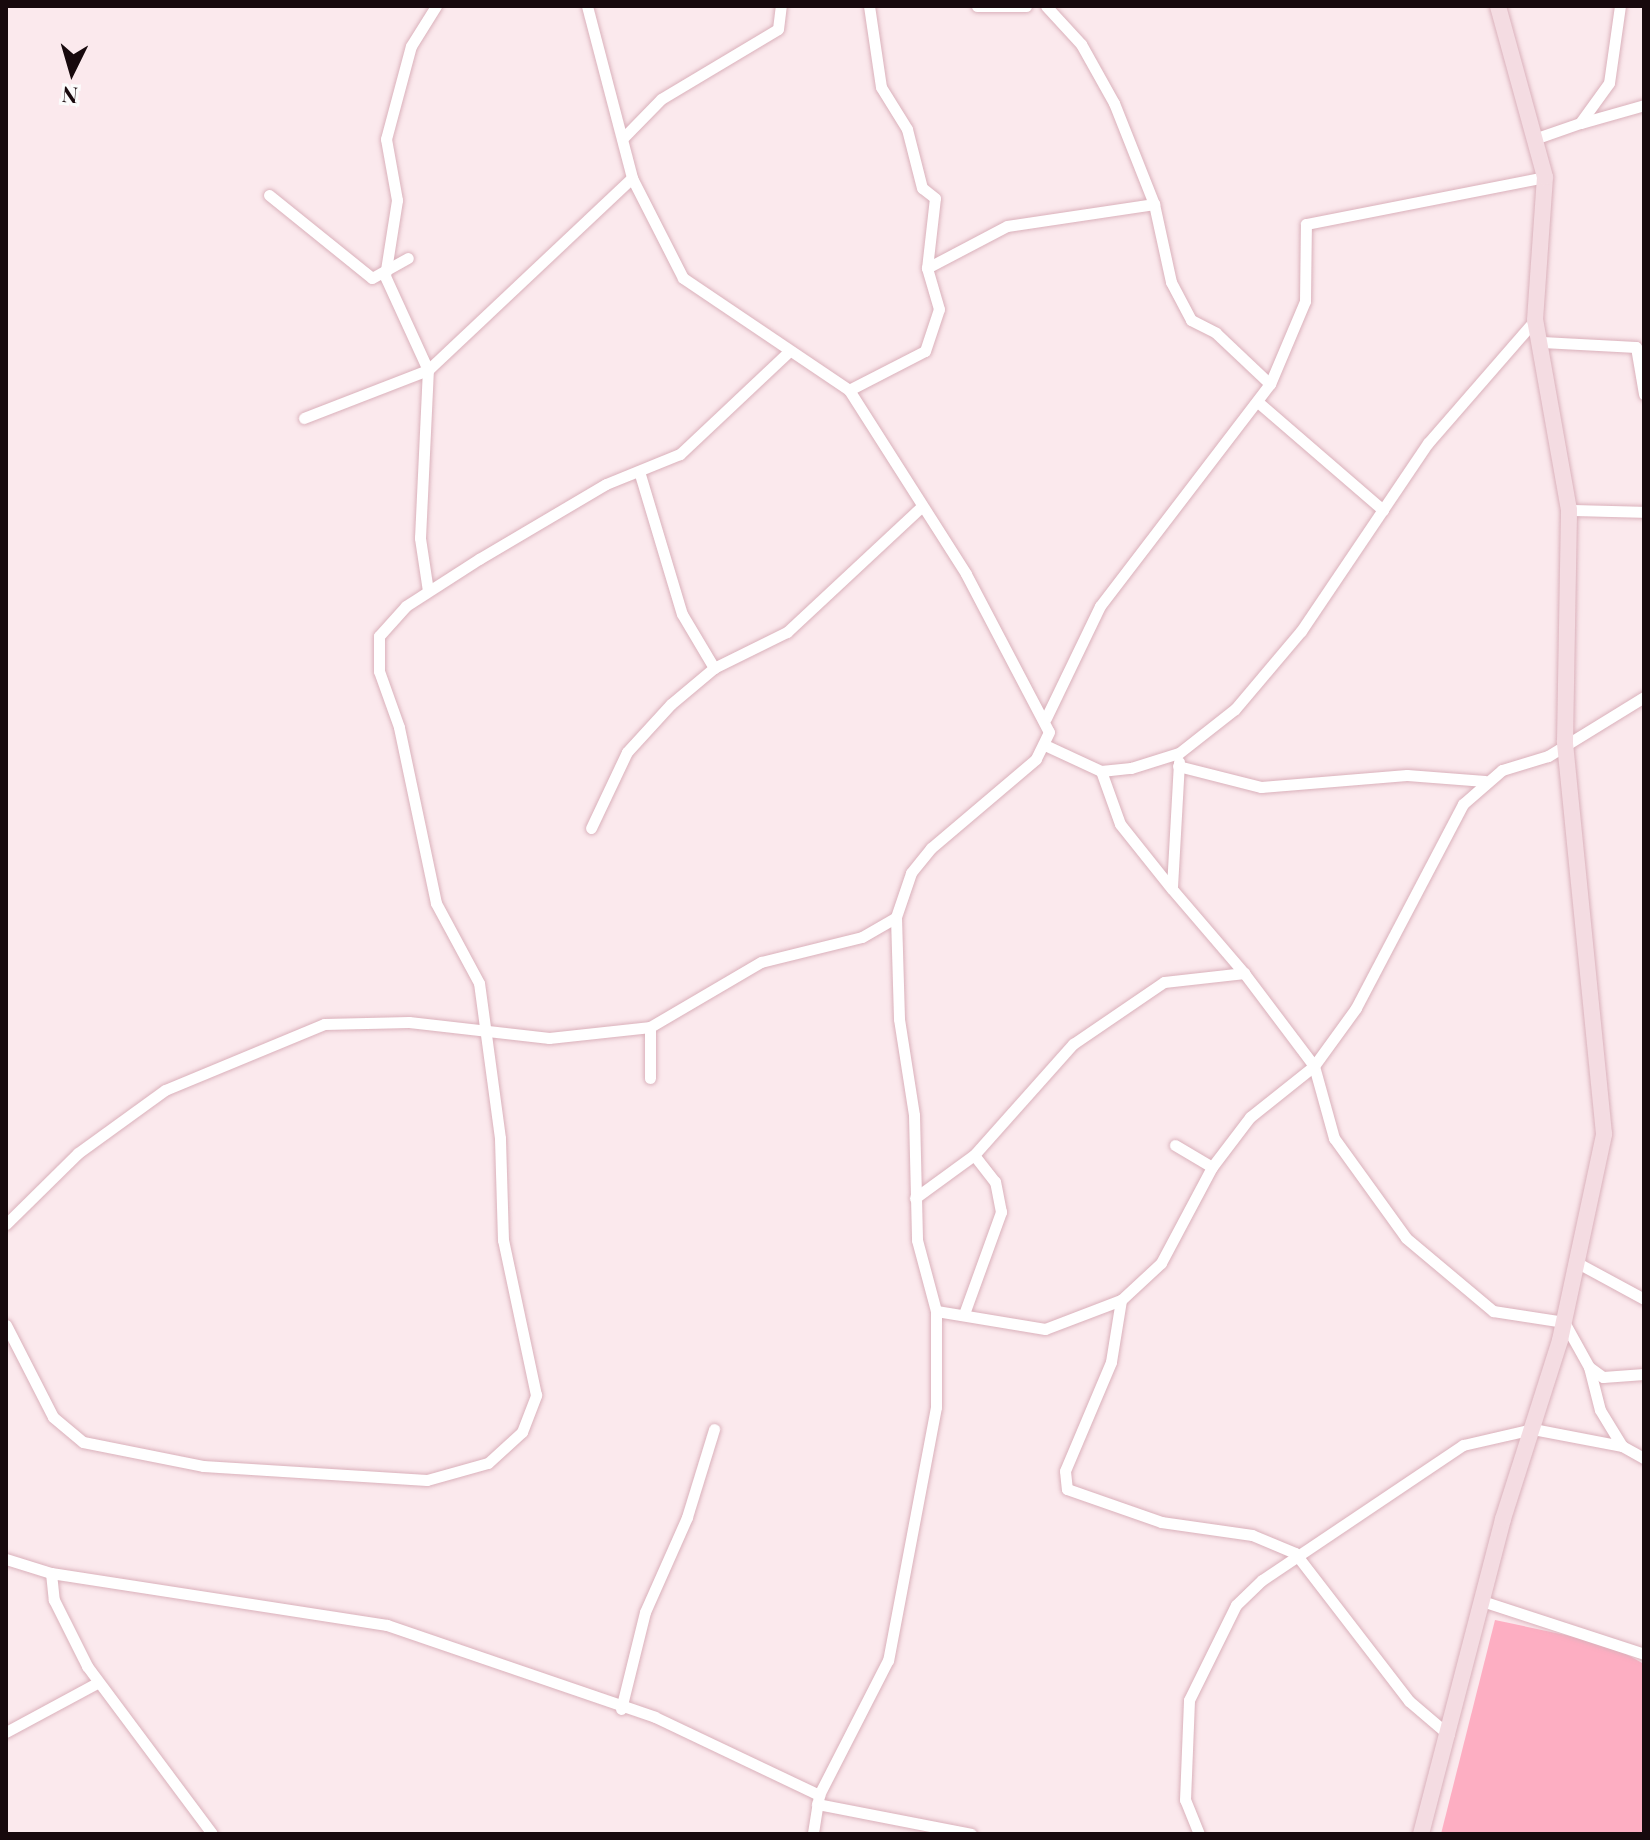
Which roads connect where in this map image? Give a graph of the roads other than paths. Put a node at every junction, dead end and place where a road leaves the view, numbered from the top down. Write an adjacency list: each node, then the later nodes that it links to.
1 (436, 6): 20 (street)
2 (587, 6): 12 (street)
3 (781, 6): 12 (street)
4 (869, 6): 19 (street)
5 (977, 6): 6 (street)
6 (1026, 6)
7 (1046, 6): 17 (street)
8 (1498, 6): 13 (street)
9 (1620, 6): 11 (street)
10 (1644, 105): 11 (street)
11 (1580, 123): 13 (street)
12 (623, 138): 15 (street)
13 (1537, 138): 14 (street)
14 (1545, 177): 21 (street); 25 (street)
15 (632, 178): 23 (street); 24 (street)
16 (269, 195): 20 (street)
17 (1154, 204): 19 (street); 25 (street)
18 (408, 258): 20 (street)
19 (927, 268): 26 (street)
20 (385, 276): 24 (street)
21 (1535, 320): 22 (street); 32 (street)
22 (1542, 342): 27 (street); 33 (street)
23 (787, 353): 26 (street); 30 (street)
24 (428, 370): 29 (street); 35 (street)
25 (1270, 384): 28 (street)
26 (849, 390): 31 (street)
27 (1644, 394)
28 (1259, 403): 32 (street); 38 (street)
29 (304, 418)
30 (639, 471): 35 (street); 36 (street)
31 (921, 507): 36 (street); 38 (street)
32 (1383, 510): 41 (street)
33 (1569, 510): 34 (street); 39 (street)
34 (1644, 512)
35 (428, 591): 50 (street)
36 (714, 668): 45 (street)
37 (1644, 697): 39 (street)
38 (1046, 718): 40 (street)
39 (1565, 741): 44 (street); 58 (street)
40 (1047, 746): 43 (street); 47 (street)
41 (1179, 753): 42 (street); 43 (street)
42 (1178, 766): 44 (street); 46 (street)
43 (1101, 771): 46 (street)
44 (1485, 781): 51 (street)
45 (591, 828)
46 (1172, 889): 48 (street)
47 (896, 917): 49 (street); 56 (street)
48 (1244, 973): 51 (street); 54 (street)
49 (650, 1027): 50 (street); 52 (street)
50 (487, 1035): 57 (street); 64 (street)
51 (1314, 1066): 55 (street); 63 (street)
52 (650, 1078)
53 (1175, 1145): 55 (street)
54 (974, 1155): 56 (street); 62 (street)
55 (1212, 1167): 60 (street)
56 (915, 1198): 61 (street)
57 (6, 1224)
58 (1574, 1261): 59 (street); 63 (street)
59 (1644, 1299)
60 (1121, 1300): 62 (street); 71 (street)
61 (936, 1311): 62 (street); 80 (street)
62 (964, 1314)
63 (1564, 1322): 65 (street); 68 (street)
64 (6, 1325)
65 (1589, 1367): 66 (street); 69 (street)
66 (1644, 1374)
67 (714, 1429): 77 (street)
68 (1533, 1429): 69 (street); 71 (street); 74 (street)
69 (1622, 1446): 70 (street)
70 (1642, 1459)
71 (1295, 1553): 79 (street); 84 (street)
72 (6, 1559): 73 (street)
73 (51, 1573): 76 (street); 77 (street)
74 (1485, 1602): 75 (street); 79 (street)
75 (1644, 1654)
76 (97, 1683): 78 (street); 81 (street)
77 (621, 1709): 80 (street)
78 (6, 1732)
79 (1449, 1735): 85 (street)
80 (818, 1799): 82 (street); 83 (street)
81 (212, 1834)
82 (813, 1834)
83 (971, 1834)
84 (1199, 1834)
85 (1421, 1834)

